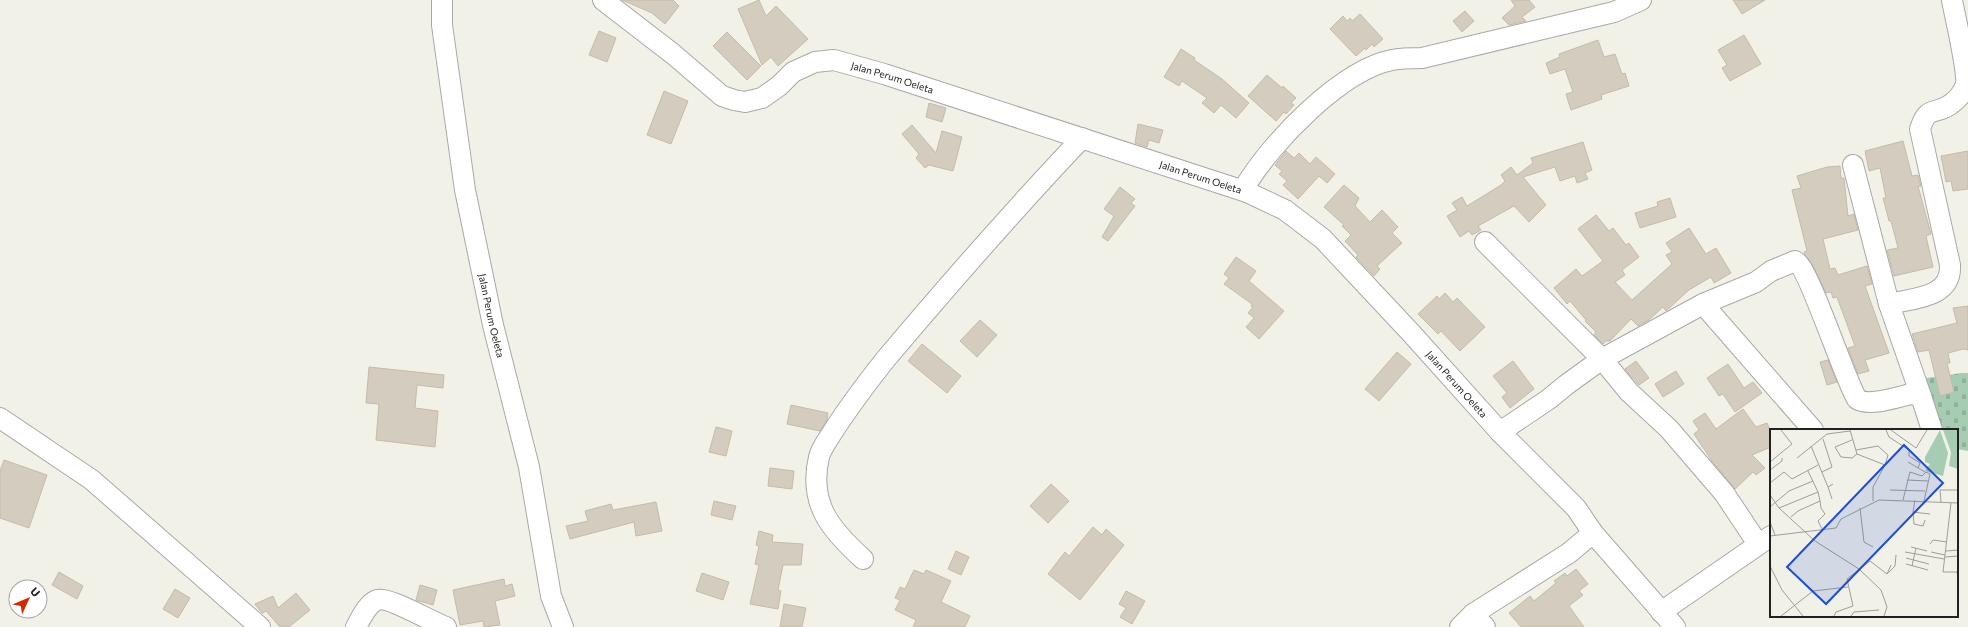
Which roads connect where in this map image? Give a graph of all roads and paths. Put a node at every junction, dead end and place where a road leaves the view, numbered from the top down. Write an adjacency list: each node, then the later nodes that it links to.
1 (442, 0): 25 (street, Jalan Perum Oeleta)
2 (603, 0): 5 (street, Jalan Perum Oeleta)
3 (1641, 0): 7 (street)
4 (1952, 0): 10 (street)
5 (1082, 138): 7 (street, Jalan Perum Oeleta); 19 (street)
6 (1853, 165): 10 (street)
7 (1247, 192): 16 (street, Jalan Perum Oeleta)
8 (1485, 242): 11 (street)
9 (1703, 304): 11 (street); 12 (street); 14 (street)
10 (1889, 304): 12 (street)
11 (1602, 359): 16 (street); 18 (street)
12 (1921, 396): 15 (street)
13 (0, 418): 22 (street)
14 (1812, 429)
15 (1932, 429)
16 (1500, 432): 17 (street, Jalan Perum Oeleta)
17 (1593, 533): 20 (street, Jalan Perum Oeleta); 21 (street)
18 (1764, 540): 20 (street)
19 (863, 559)
20 (1661, 612): 26 (street, Jalan Perum Oeleta)
21 (1473, 623)
22 (260, 627)
23 (356, 627): 24 (street)
24 (446, 627)
25 (563, 627)
26 (1675, 627)

